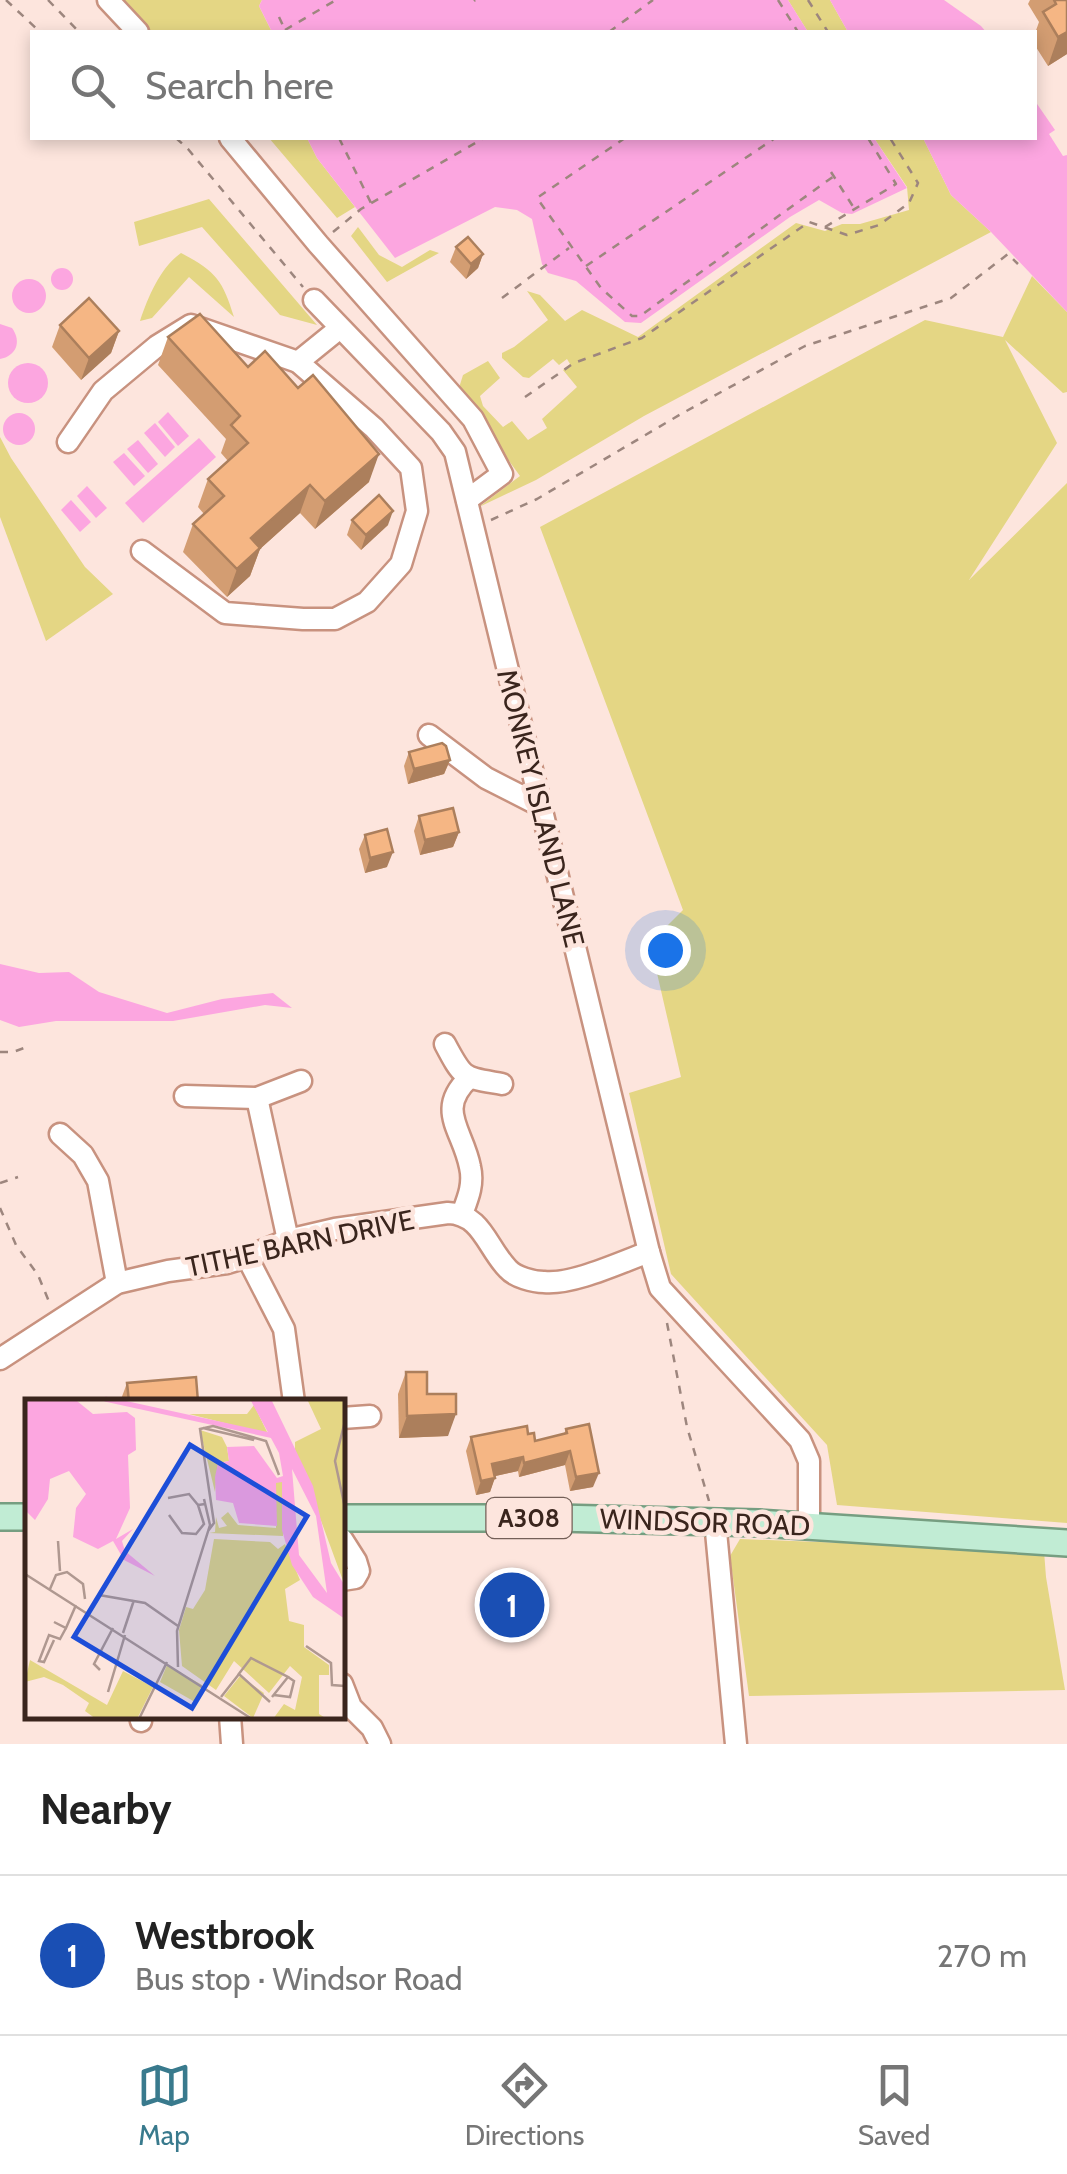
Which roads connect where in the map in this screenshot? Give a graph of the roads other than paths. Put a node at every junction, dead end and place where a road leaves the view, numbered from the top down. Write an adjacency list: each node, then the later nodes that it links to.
1 (108, 0): 2 (street)
2 (136, 30)
3 (232, 140): 8 (street)
4 (314, 300): 5 (street, MONKEY ISLAND LANE)
5 (340, 328): 6 (street); 8 (street, MONKEY ISLAND LANE)
6 (298, 362): 7 (street); 9 (street)
7 (68, 442)
8 (467, 500): 11 (street, MONKEY ISLAND LANE)
9 (142, 551)
10 (428, 735): 11 (street)
11 (541, 806): 21 (street, MONKEY ISLAND LANE)
12 (445, 1044): 13 (street)
13 (468, 1078): 15 (street); 19 (street)
14 (301, 1080): 17 (street)
15 (502, 1084)
16 (185, 1096): 17 (street)
17 (257, 1098): 20 (street)
18 (60, 1134): 23 (street)
19 (462, 1214): 20 (street, TITHE BARN DRIVE); 21 (street)
20 (288, 1240): 22 (street, TITHE BARN DRIVE)
21 (649, 1252): 32 (street, MONKEY ISLAND LANE)
22 (247, 1258): 23 (street, TITHE BARN DRIVE); 25 (street)
23 (117, 1283): 24 (street, TITHE BARN DRIVE)
24 (0, 1359)
25 (294, 1399)
26 (370, 1416): 27 (street)
27 (345, 1418)
28 (0, 1516): 29 (main road)
29 (25, 1517)
30 (345, 1518): 31 (main road, WINDSOR ROAD / A308)
31 (715, 1521): 32 (main road, WINDSOR ROAD / A308); 40 (street)
32 (808, 1525): 33 (main road, WINDSOR ROAD / A308)
33 (1067, 1542)
34 (345, 1544): 35 (street)
35 (345, 1580)
36 (345, 1692): 39 (street)
37 (230, 1719): 38 (street)
38 (232, 1744)
39 (380, 1744)
40 (736, 1744)

